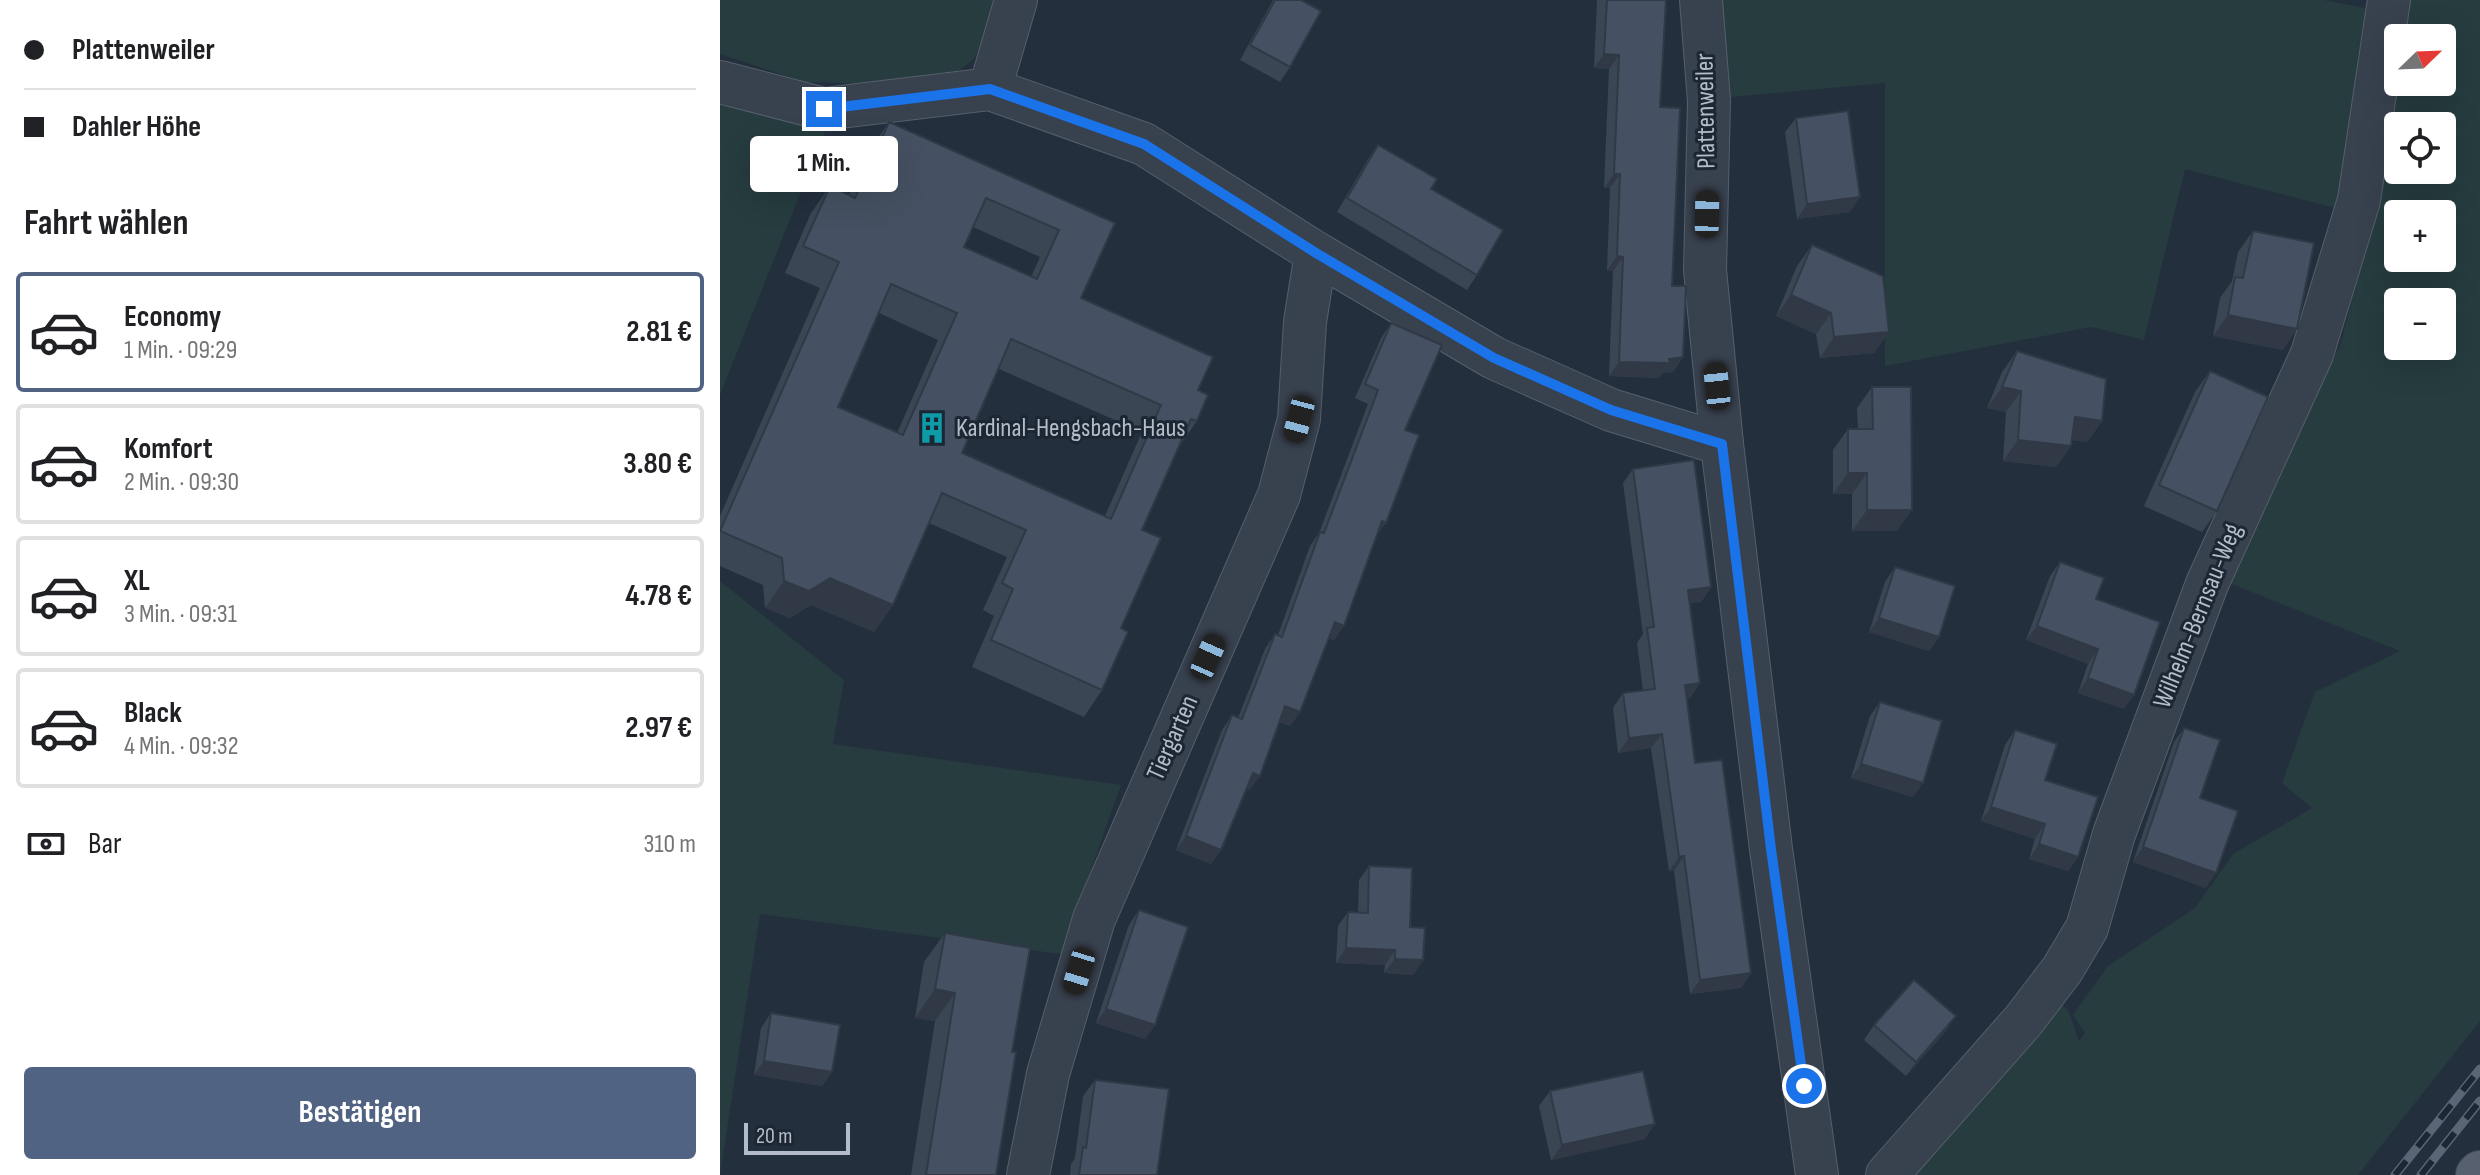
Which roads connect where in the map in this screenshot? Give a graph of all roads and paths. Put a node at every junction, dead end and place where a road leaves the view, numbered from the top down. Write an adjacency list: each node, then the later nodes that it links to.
1 (1016, 0): 5 (street)
2 (1701, 0): 7 (street, Plattenweiler)
3 (2389, 0): 10 (street, Wilhelm-Bernsau-Weg)
4 (720, 82): 5 (street)
5 (990, 89): 6 (street)
6 (1316, 253): 7 (street); 8 (street, Tiergarten)
7 (1722, 444): 9 (street, Plattenweiler)
8 (1028, 1175)
9 (1817, 1175)
10 (1887, 1175)

